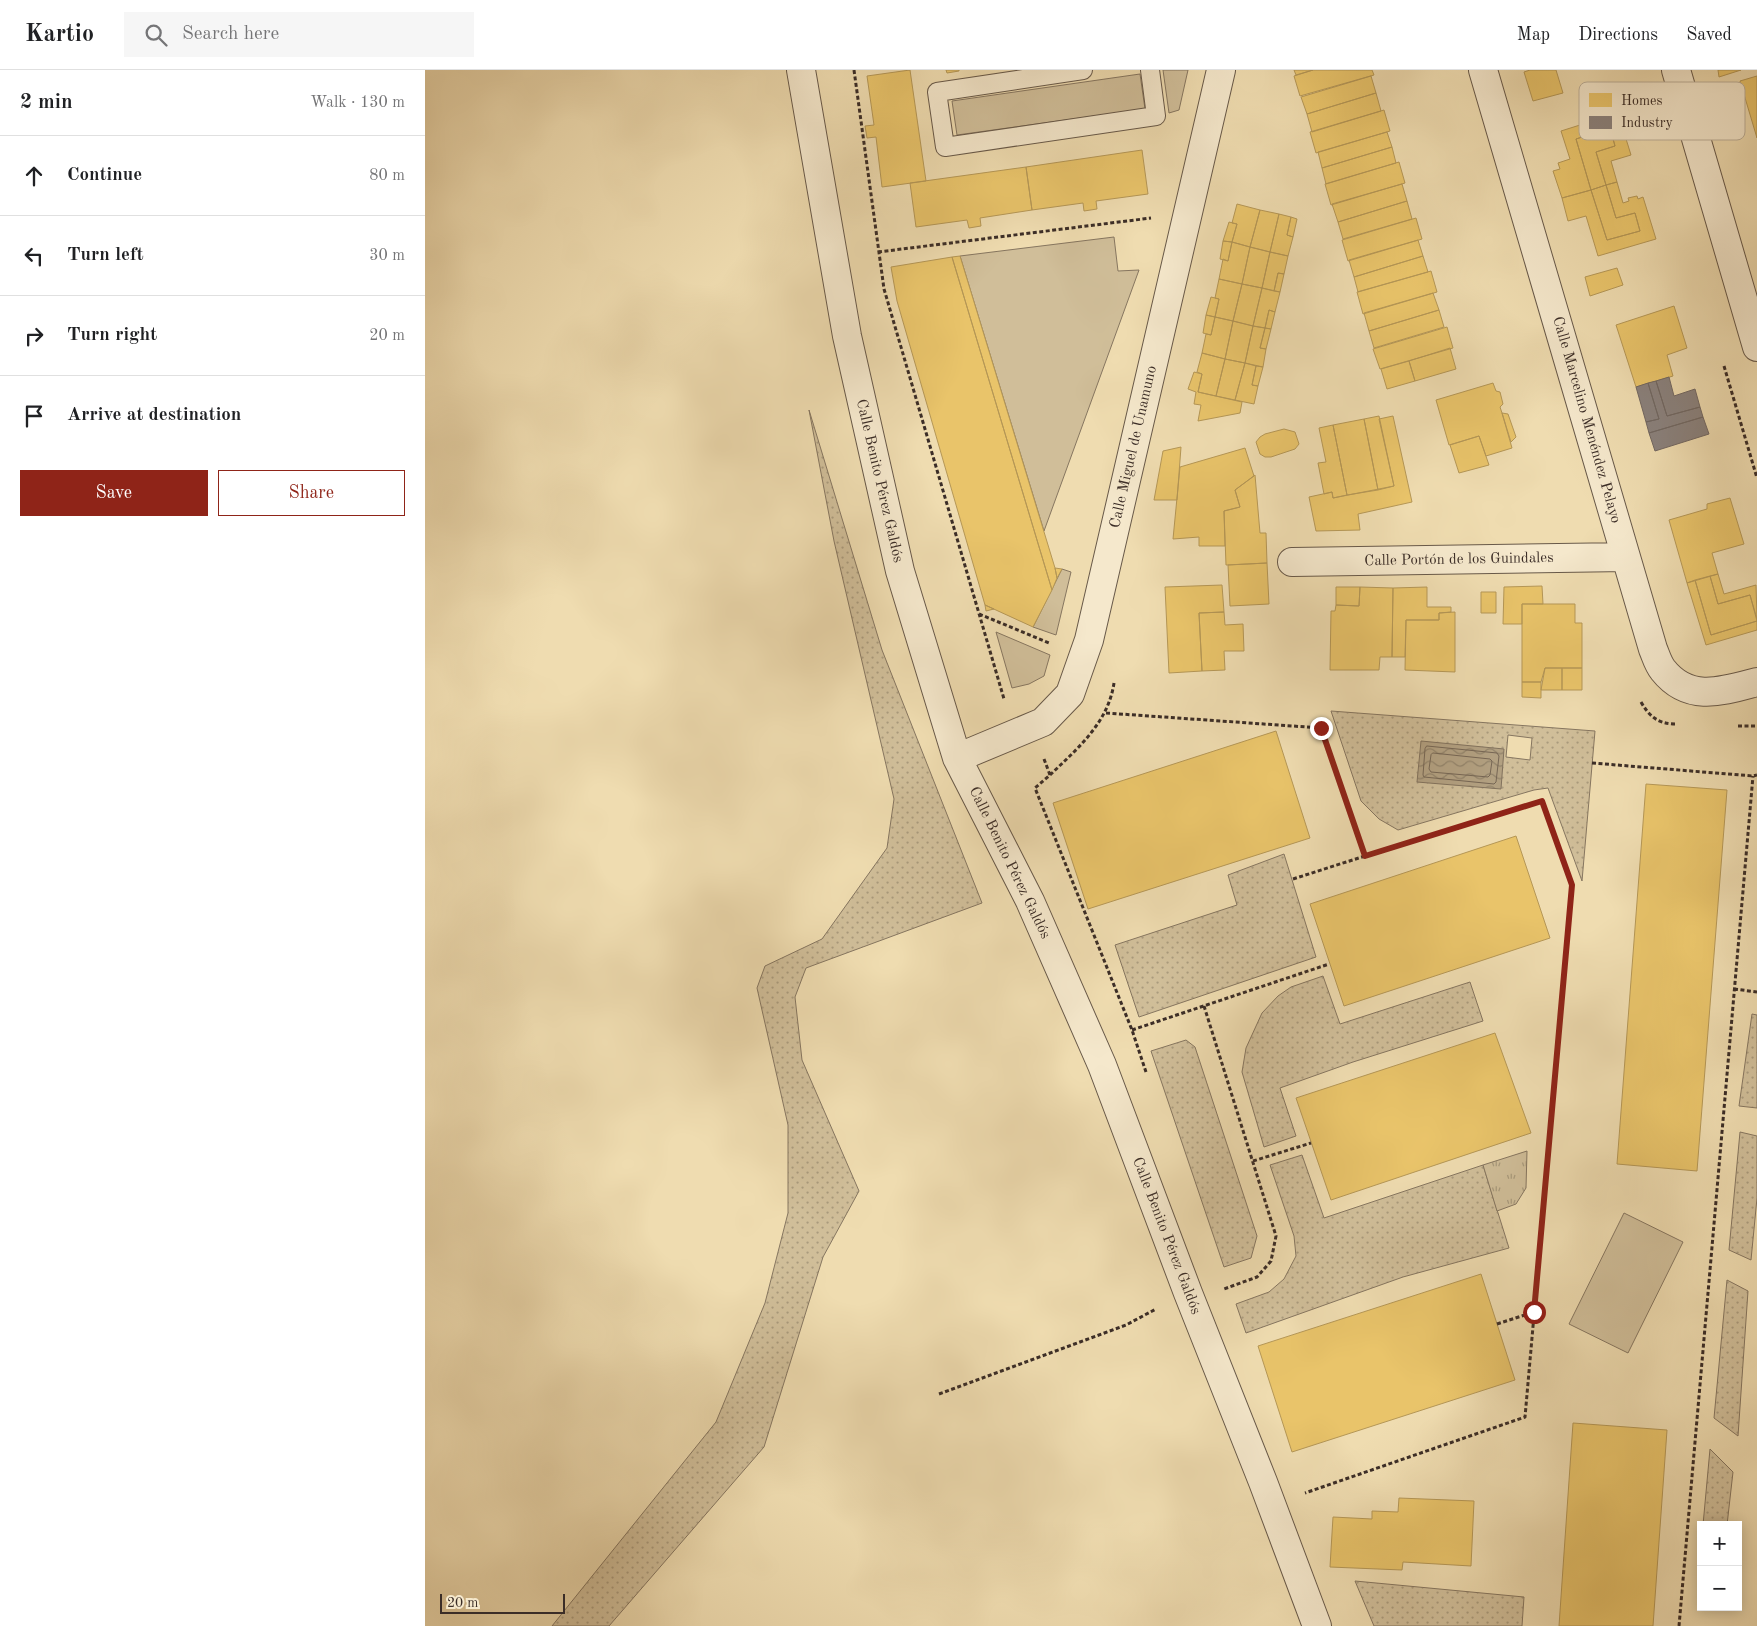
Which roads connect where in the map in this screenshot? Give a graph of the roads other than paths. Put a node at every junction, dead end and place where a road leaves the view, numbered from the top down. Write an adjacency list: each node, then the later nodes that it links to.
1 (801, 70): 13 (street, Calle Benito Pérez Galdós)
2 (1083, 70): 3 (lane)
3 (1150, 70)
4 (1221, 70): 13 (street, Calle Miguel de Unamuno)
5 (1483, 70): 10 (street, Calle Marcelino Menéndez Pelayo)
6 (1676, 70): 7 (street)
7 (1680, 82)
8 (1696, 140): 9 (street)
9 (1757, 347)
10 (1626, 557): 11 (street, Calle Portón de los Guindales); 12 (street, Calle Marcelino Menéndez Pelayo)
11 (1292, 562)
12 (1757, 682)
13 (957, 758): 14 (street, Calle Benito Pérez Galdós)
14 (1317, 1626)

